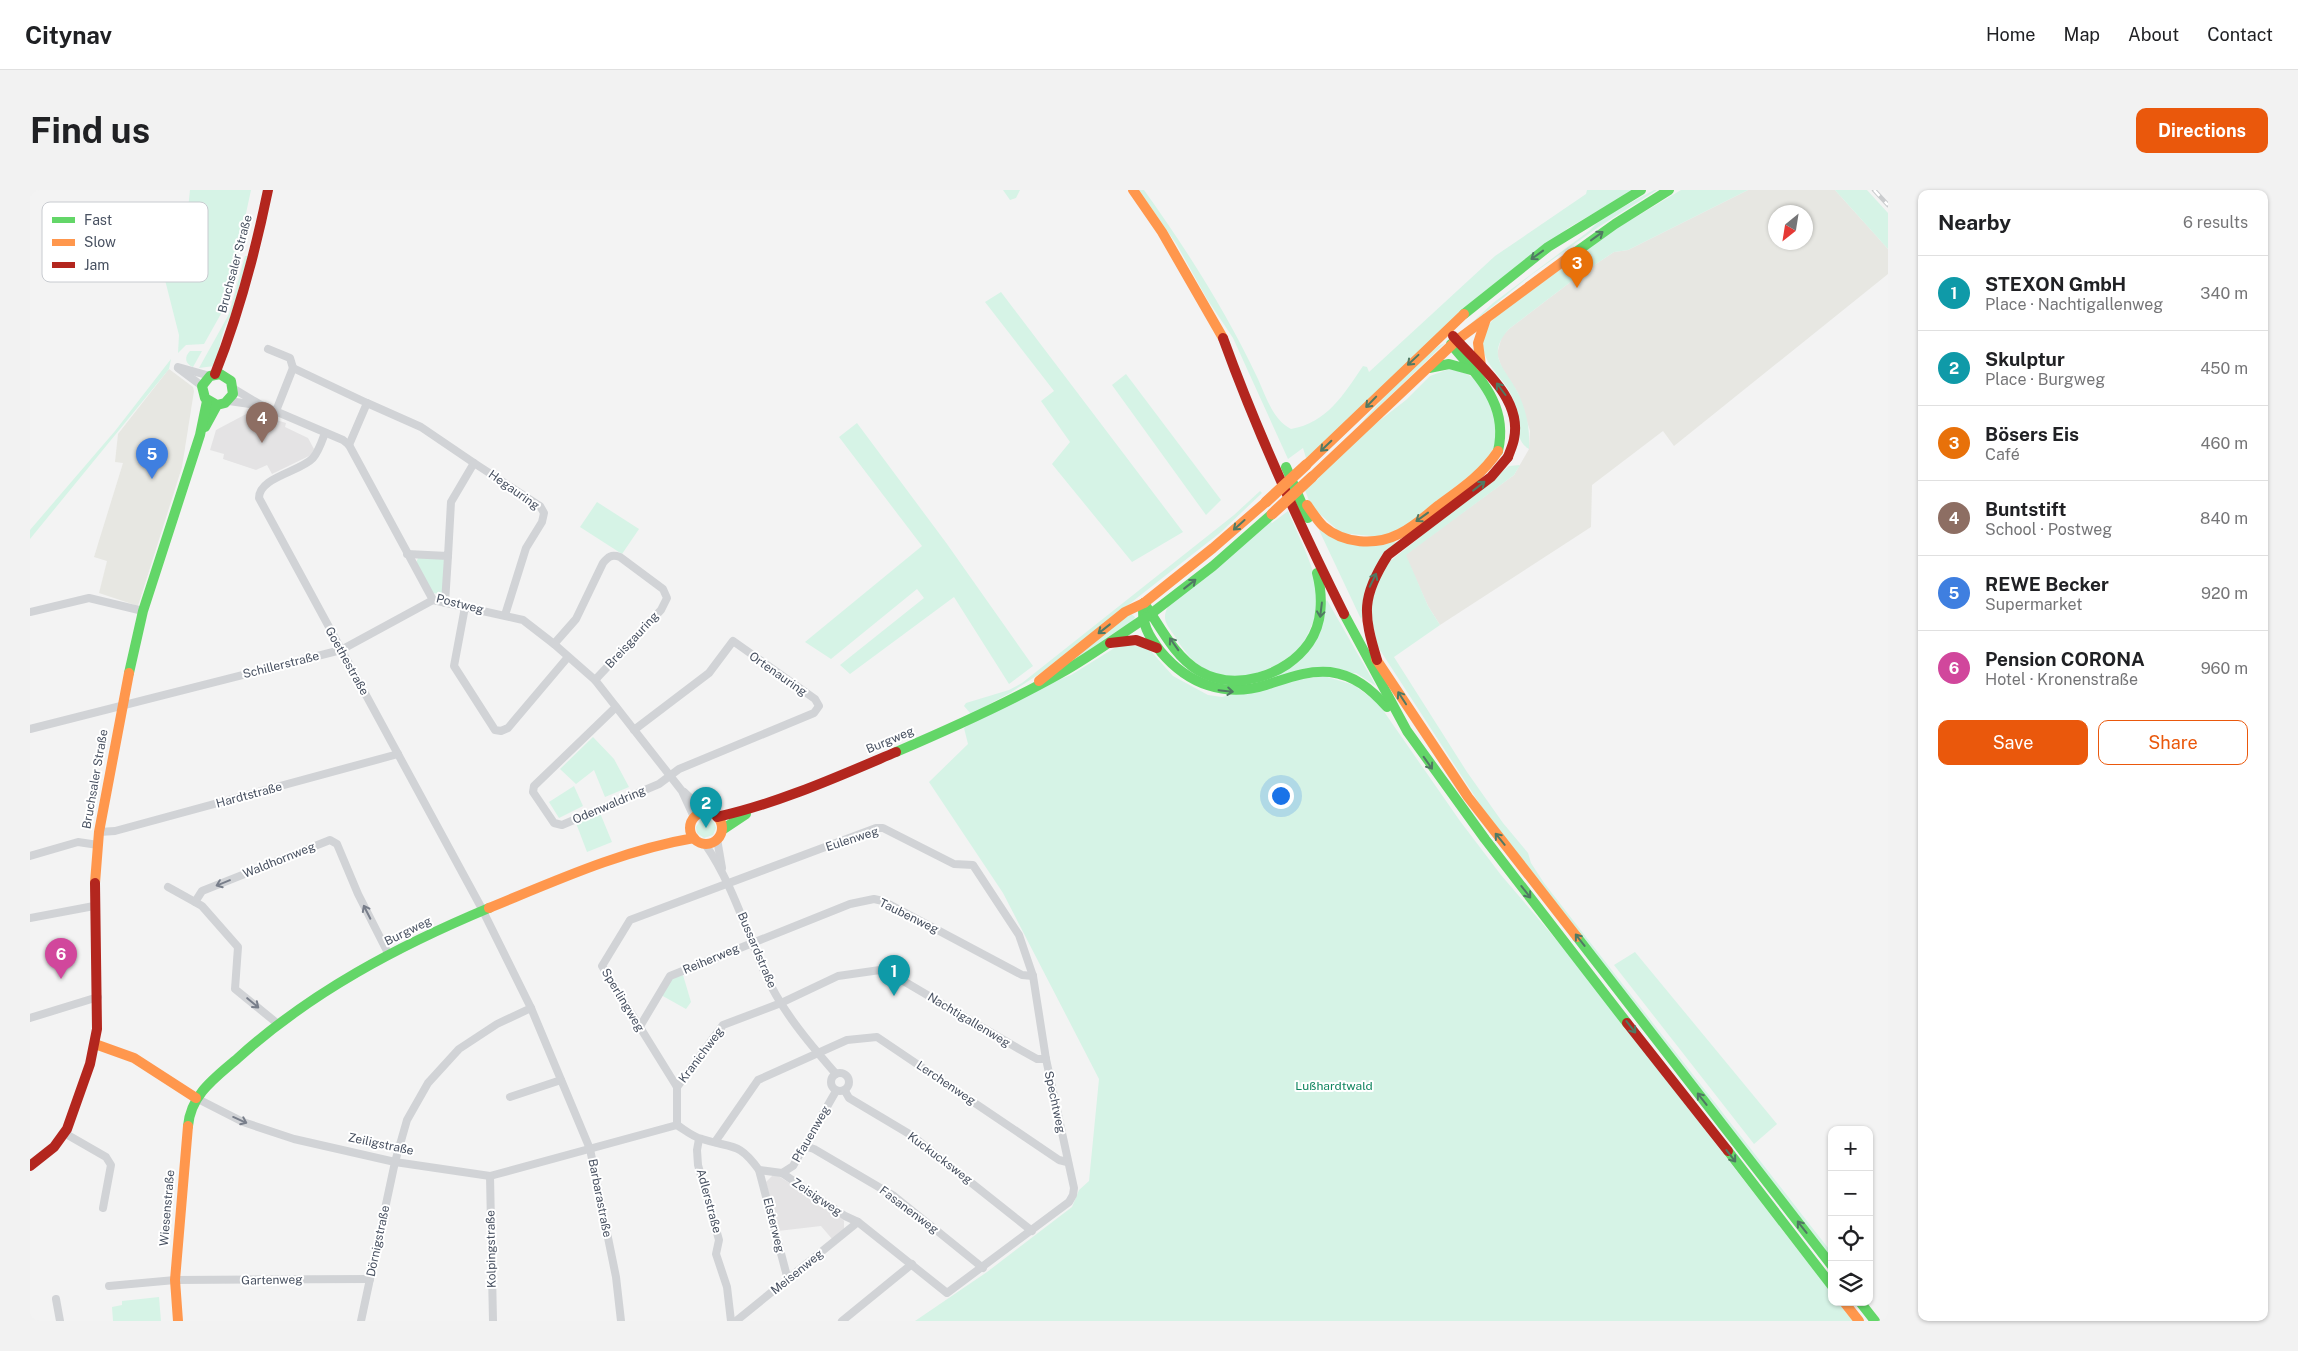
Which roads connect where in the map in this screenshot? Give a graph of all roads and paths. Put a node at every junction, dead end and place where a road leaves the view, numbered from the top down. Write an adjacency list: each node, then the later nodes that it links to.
1 (268, 190): 13 (main road, Bruchsaler Straße)
2 (1133, 190): 7 (main road)
3 (1641, 190): 6 (main road, Burgweg, one-way to 6)
4 (1669, 190): 5 (main road, Burgweg, one-way to 4)
5 (1487, 316): 8 (main road, Burgweg); 11 (main road)
6 (1445, 331): 8 (main road); 31 (main road, Burgweg, one-way to 31, bridge)
7 (1222, 338): 25 (main road); 26 (main road)
8 (1455, 343): 11 (main road); 12 (main road, Burgweg)
9 (268, 349): 10 (street)
10 (294, 368): 18 (street); 20 (street)
11 (1476, 368): 12 (main road); 23 (main road)
12 (1427, 369): 36 (main road, Burgweg, one-way to 12, bridge)
13 (217, 375): 14 (main road); 14 (street); 15 (main road)
14 (202, 386): 17 (main road)
15 (234, 389): 16 (main road); 19 (street)
16 (229, 401): 17 (main road); 19 (street)
17 (212, 403): 33 (main road, Bruchsaler Straße)
18 (367, 403): 22 (street); 24 (street)
19 (261, 405): 20 (street)
20 (276, 411): 21 (street)
21 (325, 433): 22 (street); 39 (street, Goethestraße)
22 (349, 445): 27 (street, Postweg)
23 (1503, 454): 25 (main road, one-way to 25); 42 (main road, one-way to 23)
24 (474, 463): 28 (street, Hegauring); 35 (street, Hegauring)
25 (1298, 492): 42 (main road)
26 (1310, 545): 36 (main road, one-way to 36); 47 (main road)
27 (407, 554): 28 (street); 29 (street, Postweg)
28 (448, 556): 30 (street, Hegauring)
29 (433, 600): 30 (street, Postweg); 39 (street, Schillerstraße)
30 (445, 603): 32 (street, Postweg)
31 (1144, 603): 36 (main road); 44 (main road, Burgweg, one-way to 44)
32 (465, 607): 35 (street, Postweg); 41 (street)
33 (143, 611): 34 (street); 45 (main road, Bruchsaler Straße)
34 (30, 612)
35 (505, 614): 38 (street, Postweg)
36 (1147, 617): 37 (main road, Burgweg); 40 (main road)
37 (1110, 643): 40 (main road); 44 (main road, Burgweg)
38 (554, 644): 41 (street, Postweg); 43 (street, Breisgauring)
39 (341, 650): 45 (street, Schillerstraße); 50 (street, Goethestraße)
40 (1159, 650): 47 (main road, one-way to 47)
41 (568, 657): 43 (street, Postweg)
42 (1377, 660): 104 (main road, one-way to 42)
43 (595, 680): 46 (street, Postweg)
44 (1033, 686): 53 (main road, Burgweg)
45 (121, 707): 48 (street, Schillerstraße); 56 (main road, Bruchsaler Straße)
46 (616, 707): 49 (street, Postweg); 51 (street, Odenwaldring)
47 (1401, 722): 110 (main road, one-way to 110)
48 (30, 729)
49 (634, 730): 51 (street, Postweg); 51 (street, Ortenauring)
50 (398, 754): 56 (street, Hardtstraße); 68 (street, Goethestraße)
51 (669, 775): 52 (street, Postweg)
52 (682, 791): 54 (street, Postweg); 54 (street, Postweg)
53 (753, 809): 55 (main road, Burgweg); 58 (main road, Burgweg)
54 (700, 814): 55 (main road); 57 (main road)
55 (717, 817): 58 (main road)
56 (100, 832): 60 (main road, Bruchsaler Straße)
57 (692, 833): 59 (main road); 68 (main road, Burgweg)
58 (720, 834): 59 (main road, Burgweg); 63 (street, Bussardstraße)
59 (705, 844): 63 (street, Bussardstraße)
60 (98, 845): 61 (street); 67 (main road, Bruchsaler Straße)
61 (30, 856)
62 (973, 865): 64 (street, Eulenweg); 72 (street, Spechtweg)
63 (722, 870): 64 (street, Bussardstraße)
64 (729, 883): 70 (street, Bussardstraße); 78 (street, Sperlingweg)
65 (168, 887): 66 (street)
66 (195, 902): 71 (street, Waldhornweg, one-way to 66); 77 (street, one-way to 77)
67 (94, 906): 69 (street); 73 (main road, Bruchsaler Straße)
68 (483, 911): 71 (main road, Burgweg); 75 (street, Barbarastraße)
69 (30, 918)
70 (752, 942): 72 (street, Taubenweg); 74 (street, Bussardstraße); 78 (street, Reiherweg)
71 (389, 955): 77 (main road, Burgweg)
72 (1033, 976): 81 (street, Spechtweg)
73 (98, 997): 76 (street); 79 (main road, Bruchsaler Straße)
74 (781, 1003): 80 (street, Bussardstraße); 81 (street, Nachtigallenweg); 84 (street, Kranichweg)
75 (531, 1008): 83 (street, Barbarastraße); 95 (street, Dörnigstraße)
76 (30, 1018)
77 (278, 1024): 88 (main road, Burgweg)
78 (639, 1028): 84 (street, Sperlingweg)
79 (95, 1044): 88 (main road, Zeiligstraße); 90 (main road, Bruchsaler Straße)
80 (817, 1052): 82 (street, Bussardstraße); 92 (street, Lerchenweg); 96 (street, Lerchenweg)
81 (1046, 1059): 96 (street, Spechtweg)
82 (836, 1074): 85 (street); 86 (street)
83 (561, 1080): 87 (street); 94 (street, Barbarastraße)
84 (677, 1087): 89 (street)
85 (836, 1091): 86 (street); 93 (street, Pfauenweg)
86 (845, 1091): 103 (street, Kuckucksweg)
87 (510, 1097)
88 (196, 1098): 95 (street, Zeiligstraße, one-way to 95); 108 (main road, Wiesenstraße)
89 (678, 1125): 91 (street); 94 (street, Zeiligstraße)
90 (66, 1134): 97 (main road, Bruchsaler Straße); 101 (street)
91 (699, 1139): 92 (street); 121 (street, Adlerstraße)
92 (715, 1142): 98 (street)
93 (804, 1146): 99 (street, Pfauenweg); 106 (street, Fasanenweg)
94 (590, 1149): 100 (street, Zeiligstraße); 120 (street, Barbarastraße)
95 (395, 1162): 100 (street, Zeiligstraße); 107 (street, Dörnigstraße)
96 (1068, 1162): 103 (street, Spechtweg)
97 (30, 1166)
98 (759, 1170): 99 (street, Zeisigweg); 109 (street, Elsterweg)
99 (782, 1173): 102 (street, Zeisigweg)
100 (490, 1176): 119 (street, Kolpingstraße)
101 (103, 1208)
102 (858, 1222): 105 (street, Zeisigweg); 109 (street, Meisenweg)
103 (1032, 1230): 106 (street, Spechtweg)
104 (1828, 1261)
105 (912, 1264): 112 (street, Zeisigweg); 123 (street)
106 (983, 1268): 112 (street, Spechtweg)
107 (370, 1279): 108 (street, Gartenweg); 118 (street, Dörnigstraße)
108 (175, 1280): 111 (street, Gartenweg); 117 (main road, Wiesenstraße)
109 (788, 1280): 122 (street, Meisenweg)
110 (1828, 1281)
111 (110, 1286)
112 (947, 1293)
113 (56, 1298): 116 (street)
114 (1847, 1306): 124 (main road)
115 (1863, 1306): 125 (main road)
116 (60, 1321)
117 (178, 1321)
118 (361, 1321)
119 (493, 1321)
120 (622, 1321)
121 (731, 1321)
122 (736, 1321)
123 (842, 1321)
124 (1859, 1321)
125 (1875, 1321)

